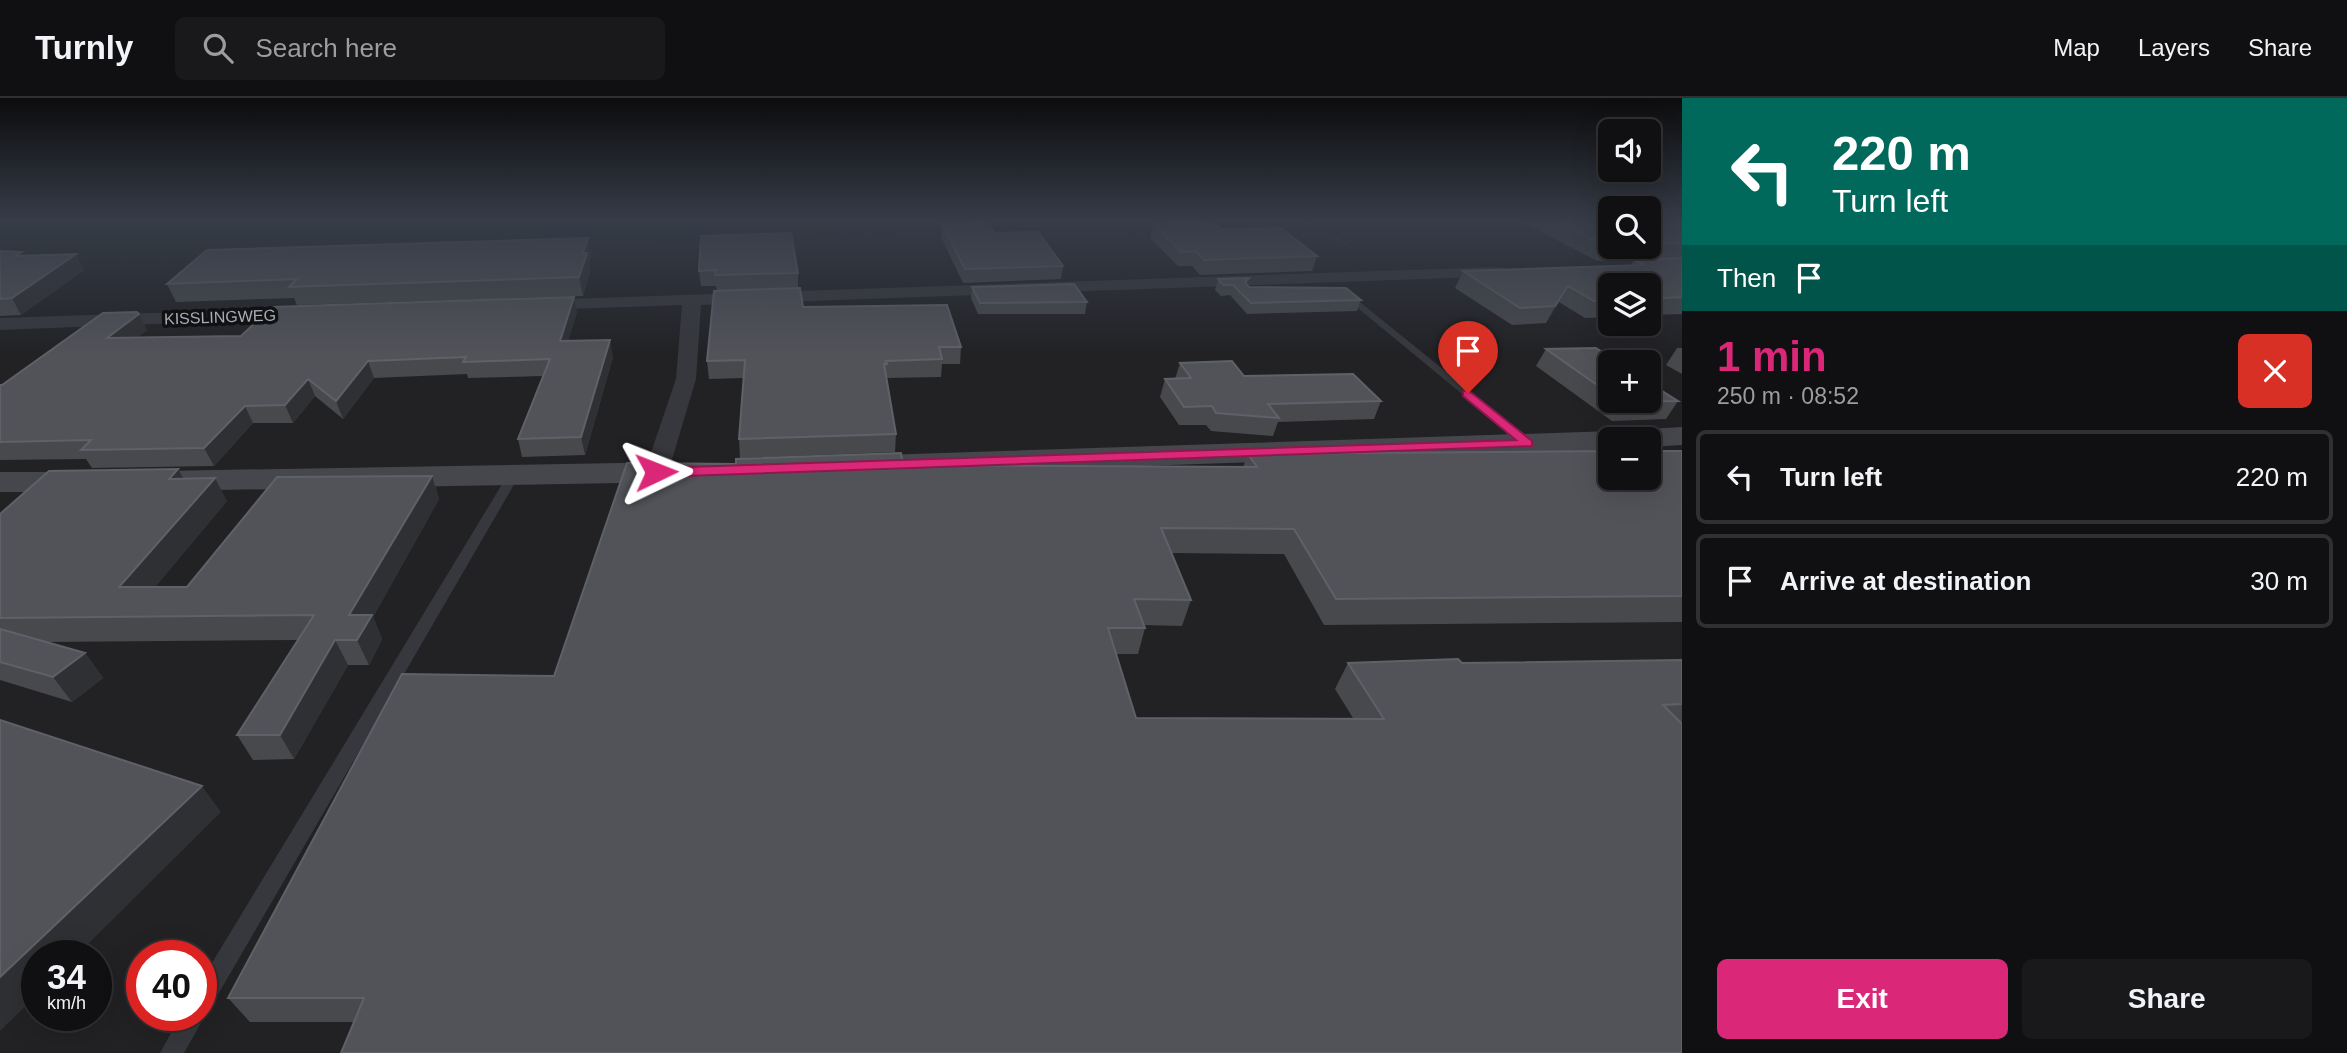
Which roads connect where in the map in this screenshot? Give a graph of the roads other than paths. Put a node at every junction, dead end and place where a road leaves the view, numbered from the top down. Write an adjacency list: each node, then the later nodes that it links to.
1 (1515, 271): 3 (street)
2 (1338, 291): 10 (lane)
3 (692, 299): 4 (street); 13 (street)
4 (526, 305)
5 (317, 313): 6 (street, KISSLINGWEG)
6 (0, 324)
7 (1682, 436): 8 (street)
8 (1661, 437)
9 (1598, 440): 10 (street)
10 (1528, 443): 11 (street)
11 (823, 467)
12 (712, 471): 13 (street)
13 (656, 472): 14 (street)
14 (513, 476): 15 (street); 16 (lane)
15 (0, 482)
16 (217, 975)
17 (183, 1031): 18 (lane)
18 (170, 1053)

